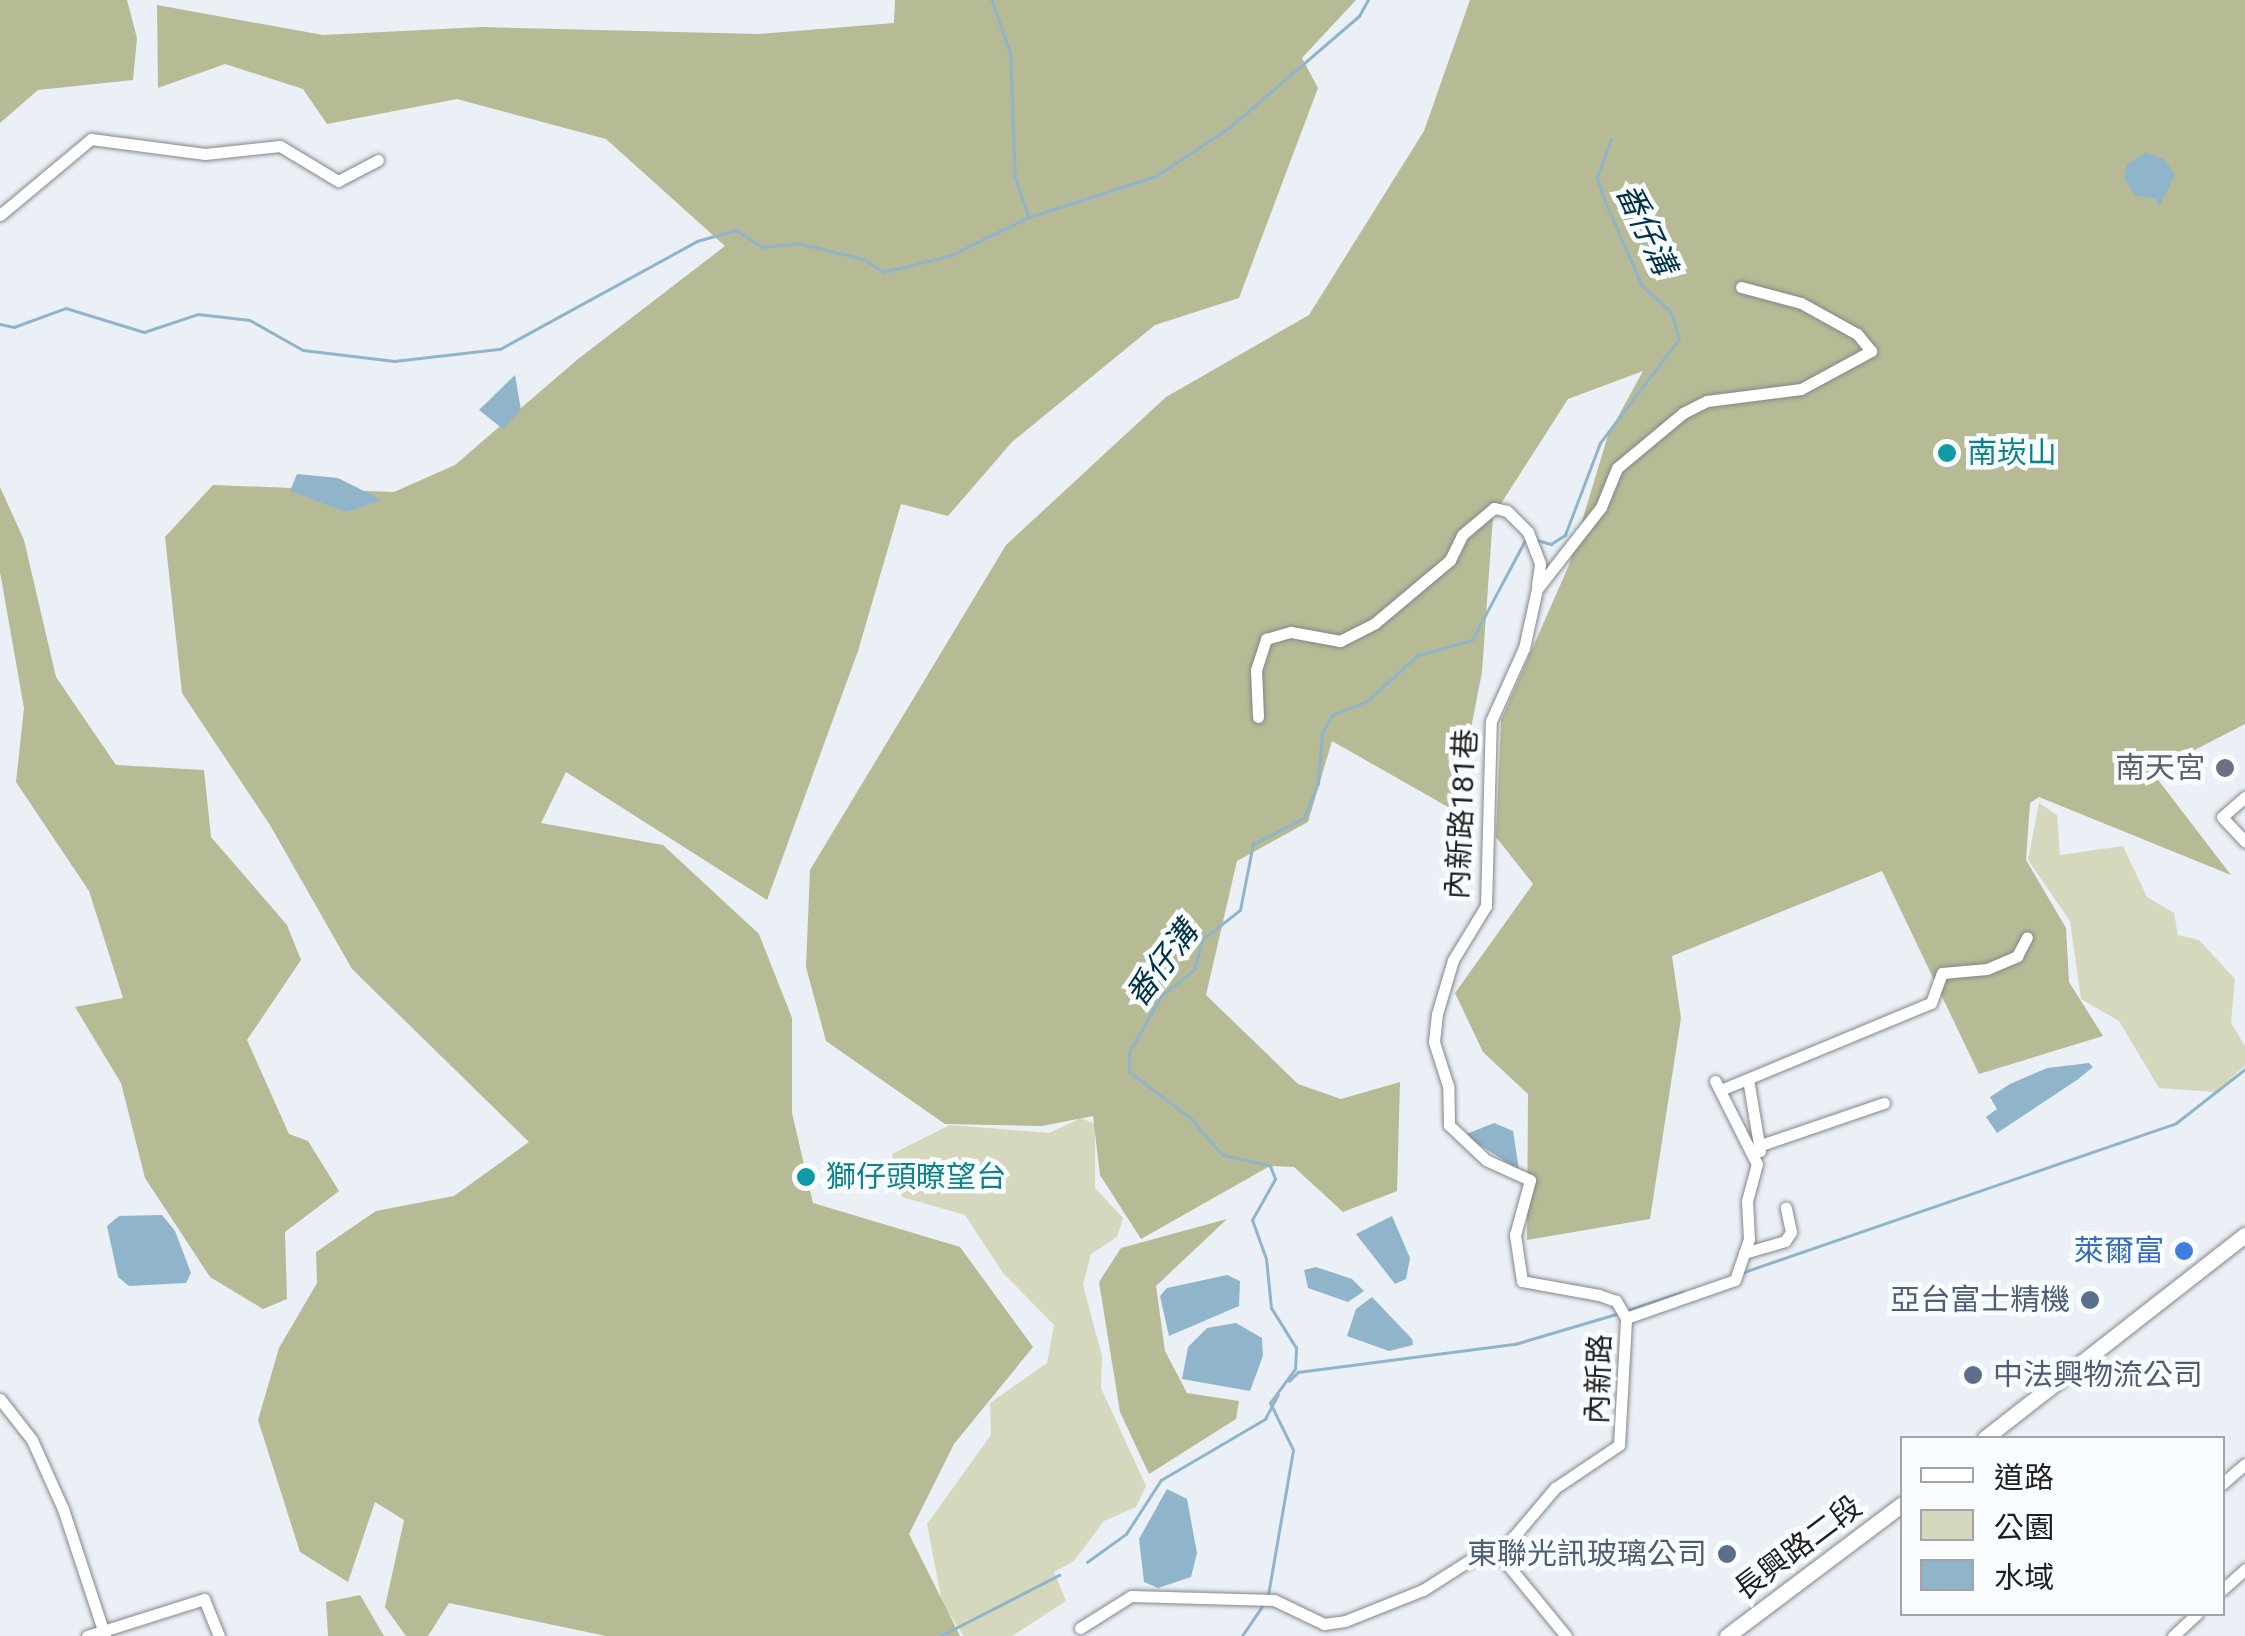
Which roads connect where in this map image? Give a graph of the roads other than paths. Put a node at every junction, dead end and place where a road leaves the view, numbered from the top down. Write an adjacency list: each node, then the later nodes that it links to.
1 (378, 160): 2 (street)
2 (0, 215)
3 (1742, 287): 4 (street, 內新路181巷)
4 (1537, 589): 5 (street); 16 (street, 內新路181巷)
5 (1258, 718)
6 (2245, 797): 7 (street)
7 (2245, 842)
8 (2027, 937): 9 (street)
9 (1748, 1078): 11 (street); 12 (street)
10 (1884, 1103): 11 (street)
11 (1761, 1145): 12 (street)
12 (1755, 1158): 15 (street, 內新路)
13 (1786, 1208): 15 (street)
14 (2245, 1235): 18 (street)
15 (1744, 1253): 16 (street, 內新路)
16 (1626, 1318): 22 (street, 內新路)
17 (0, 1398): 25 (street)
18 (1988, 1436)
19 (2245, 1464): 20 (street)
20 (2225, 1481)
21 (1900, 1506): 29 (street, 長興路二段)
22 (1499, 1554): 24 (street); 28 (street)
23 (2195, 1616): 30 (street)
24 (1080, 1628)
25 (104, 1634): 26 (street); 27 (street)
26 (87, 1636)
27 (219, 1636)
28 (1566, 1636)
29 (1727, 1636)
30 (2173, 1636)

